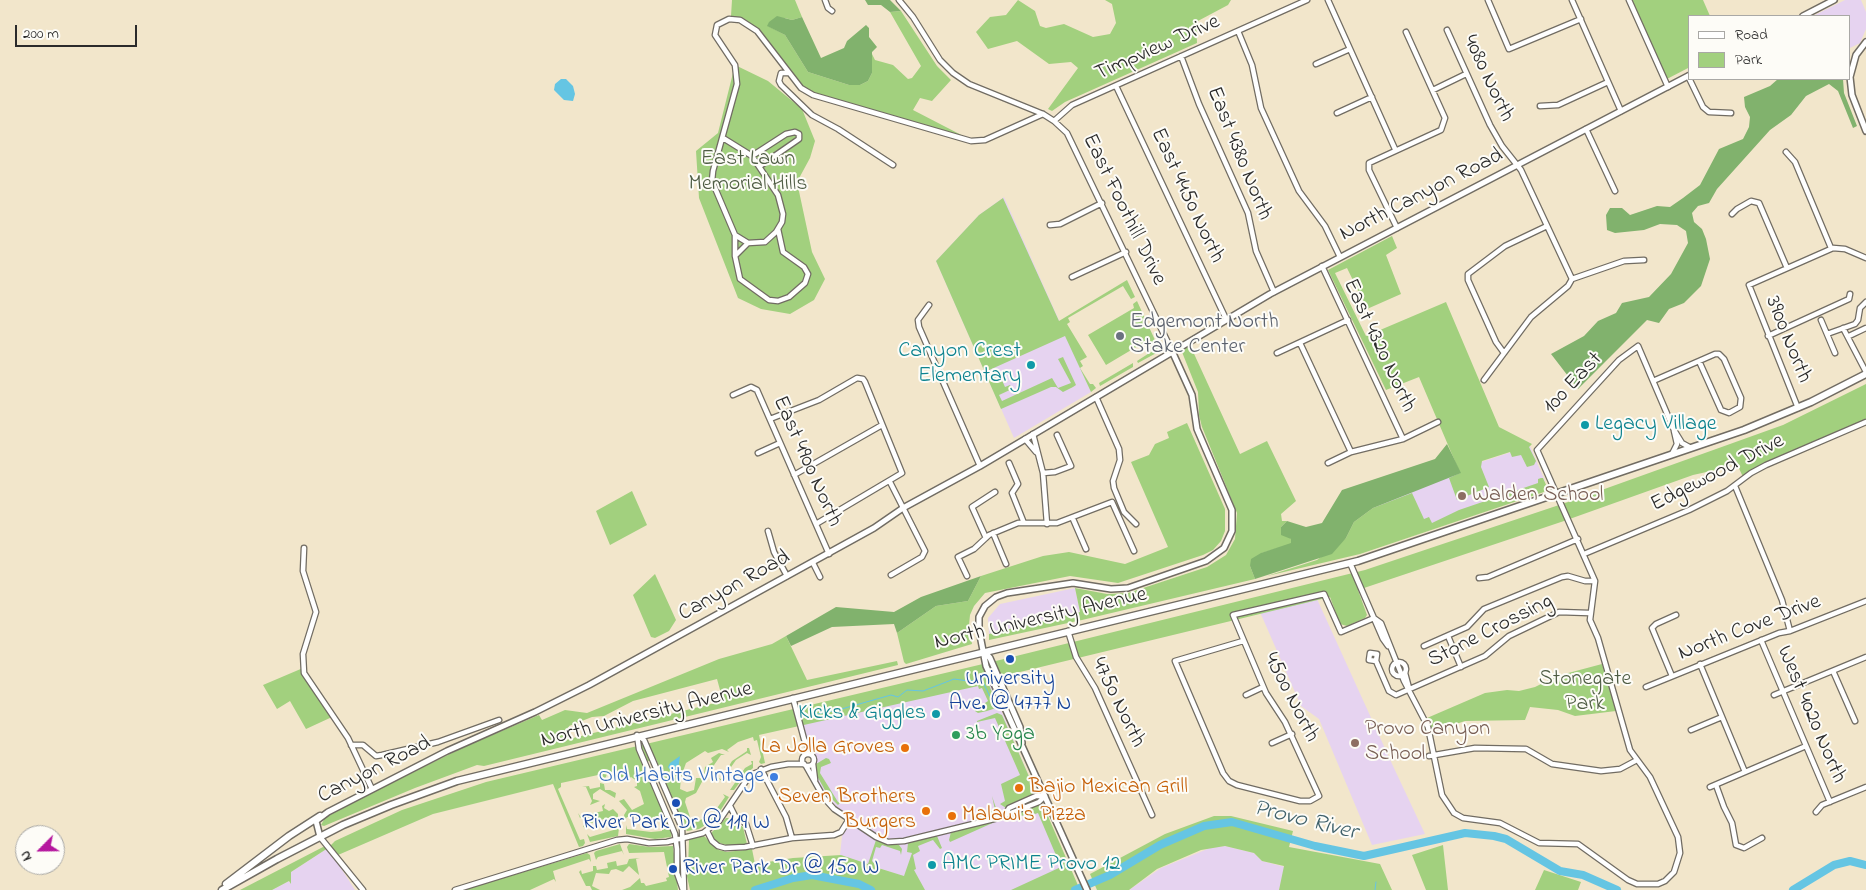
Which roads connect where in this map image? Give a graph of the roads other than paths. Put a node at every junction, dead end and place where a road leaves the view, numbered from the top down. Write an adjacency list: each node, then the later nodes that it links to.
1 (825, 0): 9 (street)
2 (899, 0): 33 (street, East Foothill Drive)
3 (1308, 0): 13 (street, Timpview Drive)
4 (1328, 0): 16 (street)
5 (1488, 0): 11 (street)
6 (1572, 0): 11 (street)
7 (1629, 0): 27 (street)
8 (1834, 0): 10 (main road)
9 (832, 11)
10 (1805, 15)
11 (1580, 18): 25 (street)
12 (1446, 30): 21 (street, 4080 North)
13 (1238, 31): 17 (street, Timpview Drive); 59 (street)
14 (1406, 32): 28 (street)
15 (1866, 42): 19 (main road)
16 (1350, 49): 18 (street); 29 (street)
17 (1181, 56): 26 (street, Timpview Drive); 66 (street, East 4380 North)
18 (1316, 64)
19 (1851, 73)
20 (790, 74): 33 (street); 38 (street); 39 (street)
21 (1466, 74): 28 (street); 46 (street, 4080 North)
22 (1688, 77): 27 (main road, North Canyon Road)
23 (1691, 80): 34 (street)
24 (1850, 80): 37 (main road)
25 (1608, 82): 30 (street); 31 (street)
26 (1116, 86): 35 (street, Timpview Drive); 70 (street, East 4450 North)
27 (1668, 87): 31 (main road, North Canyon Road)
28 (1433, 90): 40 (street)
29 (1372, 98): 32 (street); 40 (street)
30 (1540, 106)
31 (1621, 111): 36 (main road, North Canyon Road)
32 (1337, 113)
33 (1043, 114): 35 (street, East Foothill Drive)
34 (1730, 114)
35 (1054, 121): 48 (street, East Foothill Drive)
36 (1586, 130): 46 (main road, North Canyon Road); 47 (street)
37 (1866, 130)
38 (723, 138): 43 (street); 54 (street)
39 (867, 148): 42 (street); 44 (street)
40 (1395, 149): 52 (street)
41 (1786, 152): 56 (street)
42 (863, 154)
43 (752, 156): 45 (street); 45 (street)
44 (893, 165)
45 (760, 166): 53 (street)
46 (1517, 166): 51 (street, 4080 North); 52 (main road, North Canyon Road)
47 (1615, 191)
48 (1102, 203): 50 (street); 57 (street, East Foothill Drive)
49 (1732, 214): 63 (street)
50 (1050, 225)
51 (1547, 226): 65 (street, 4080 North); 81 (street)
52 (1396, 228): 59 (main road, North Canyon Road)
53 (778, 229): 55 (street); 58 (street)
54 (735, 235): 55 (street); 58 (street)
55 (748, 243): 58 (street)
56 (1831, 248): 60 (street); 63 (street)
57 (1126, 252): 64 (street); 79 (street, East Foothill Drive)
58 (735, 256)
59 (1340, 257): 62 (main road, North Canyon Road)
60 (1866, 258)
61 (1644, 260): 65 (street)
62 (1322, 266): 66 (main road, North Canyon Road); 71 (street, East 4320 North)
63 (1788, 268): 76 (street, 3900 North)
64 (1072, 278)
65 (1572, 279): 81 (street)
66 (1274, 292): 70 (main road, North Canyon Road)
67 (1850, 294): 76 (street)
68 (1866, 302): 73 (street)
69 (929, 305): 107 (street)
70 (1226, 319): 79 (main road, North Canyon Road)
71 (1348, 320): 78 (street); 98 (street, East 4320 North)
72 (1821, 320): 75 (street)
73 (1843, 328): 75 (street); 77 (street)
74 (1866, 328): 77 (street)
75 (1827, 334): 82 (street)
76 (1768, 336): 89 (street, 3900 North)
77 (1849, 336): 84 (street)
78 (1300, 343): 80 (street); 101 (street)
79 (1172, 351): 88 (main road, Canyon Road); 148 (main road, East Foothill Drive)
80 (1277, 353)
81 (1504, 353): 85 (street)
82 (1835, 353)
83 (1699, 361): 83 (street); 86 (street)
84 (1866, 373): 89 (highway, North University Avenue)
85 (1484, 380)
86 (1654, 381): 94 (street); 113 (street, 100 East)
87 (733, 395): 90 (street, East 4900 North)
88 (1096, 397): 95 (main road, Canyon Road); 119 (street)
89 (1798, 408): 100 (highway, North University Avenue)
90 (770, 419): 93 (street); 99 (street, East 4900 North)
91 (1438, 422): 98 (street)
92 (1866, 422): 111 (street, Edgewood Drive)
93 (882, 425): 109 (street); 110 (street)
94 (1674, 430): 100 (street); 104 (street)
95 (1033, 434): 97 (main road, Canyon Road); 103 (street)
96 (1058, 435): 108 (street)
97 (1025, 439): 103 (street); 107 (main road, Canyon Road)
98 (1403, 439): 101 (street)
99 (780, 444): 102 (street); 109 (street, East 4900 North)
100 (1692, 448): 104 (highway, North University Avenue)
101 (1351, 452): 106 (street)
102 (758, 453)
103 (1037, 453): 108 (street)
104 (1672, 455): 113 (highway, North University Avenue)
105 (1009, 463): 116 (street)
106 (1328, 463)
107 (980, 466): 114 (main road, Canyon Road)
108 (1043, 474): 118 (street)
109 (794, 476): 117 (street, East 4900 North)
110 (890, 482): 114 (street); 117 (street)
111 (1735, 486): 128 (street, Edgewood Drive); 143 (street)
112 (995, 492): 122 (street)
113 (1558, 494): 123 (street); 130 (highway, North University Avenue)
114 (903, 508): 127 (main road, Canyon Road); 132 (street)
115 (1073, 519): 118 (street); 125 (street); 126 (street)
116 (1024, 523): 118 (street); 121 (street)
117 (816, 524): 127 (street, East 4900 North)
118 (1047, 524)
119 (1136, 524)
120 (768, 531): 133 (street)
121 (993, 533): 122 (street); 131 (street)
122 (986, 538): 134 (street)
123 (1578, 539): 128 (street); 136 (street)
124 (304, 548): 172 (street)
125 (1086, 549)
126 (1134, 551)
127 (829, 554): 129 (main road, Canyon Road)
128 (1584, 554): 137 (street)
129 (812, 563): 133 (main road, Canyon Road); 135 (street)
130 (1350, 563): 141 (street); 142 (highway, North University Avenue)
131 (1006, 564)
132 (891, 575)
133 (787, 576): 187 (main road, Canyon Road)
134 (967, 576)
135 (820, 578)
136 (1479, 578)
137 (1595, 581): 139 (street); 144 (street)
138 (1866, 601): 143 (street, North Cove Drive)
139 (1589, 613): 153 (street, Stone Crossing); 177 (street)
140 (1676, 615): 156 (street, North Cove Drive)
141 (1374, 618): 146 (street, 4500 North); 151 (street)
142 (1068, 631): 148 (highway, North University Avenue); 192 (street, 4750 North)
143 (1790, 631): 145 (street, North Cove Drive)
144 (1448, 636): 147 (street); 153 (street)
145 (1761, 640): 152 (street, North Cove Drive); 160 (street, West 4020 North)
146 (1243, 641): 157 (street, 4500 North); 168 (street, 4500 North)
147 (1424, 646)
148 (984, 650): 163 (highway, North University Avenue); 188 (main road)
149 (1866, 658): 154 (street)
150 (1376, 661): 159 (street)
151 (1396, 664): 155 (street); 155 (street)
152 (1700, 664): 156 (street, North Cove Drive); 164 (street)
153 (1461, 667): 159 (street, Stone Crossing)
154 (1833, 671): 160 (street); 166 (street)
155 (1403, 674): 159 (street)
156 (1672, 676): 158 (street, North Cove Drive)
157 (1263, 687): 161 (street); 168 (street, 4500 North)
158 (1646, 687)
159 (1409, 690): 175 (street)
160 (1783, 692): 162 (street); 173 (street, West 4020 North)
161 (1246, 695)
162 (1774, 696)
163 (793, 698): 169 (highway, North University Avenue); 170 (street)
164 (1722, 717): 167 (street); 182 (street)
165 (499, 720): 172 (street)
166 (1855, 721)
167 (1690, 730)
168 (1292, 734): 171 (street)
169 (637, 736): 198 (highway, North University Avenue); 201 (street); 201 (street)
170 (804, 739): 174 (street); 176 (street)
171 (1272, 743)
172 (351, 745): 187 (street)
173 (1806, 746): 182 (street); 189 (street, West 4020 North)
174 (812, 755): 176 (street); 179 (street)
175 (1432, 755): 177 (street); 177 (street)
176 (803, 756): 178 (street); 180 (street)
177 (1636, 760)
178 (788, 764): 180 (street); 181 (street)
179 (813, 764): 180 (street); 183 (street)
180 (805, 765): 183 (street)
181 (761, 769): 190 (street); 199 (street)
182 (1745, 772): 184 (street)
183 (815, 781): 196 (street)
184 (1716, 785): 185 (street); 200 (street)
185 (1710, 787)
186 (1866, 787): 189 (street)
187 (372, 789): 193 (main road, Canyon Road)
188 (1045, 796): 196 (street); 207 (main road)
189 (1830, 802): 191 (street)
190 (730, 806): 194 (street); 195 (street)
191 (1816, 812)
192 (1152, 815)
193 (320, 816): 198 (main road, Canyon Road); 203 (highway)
194 (723, 816): 195 (street); 197 (street)
195 (735, 816): 202 (street)
196 (849, 819): 199 (street)
197 (707, 831): 201 (street); 202 (street)
198 (320, 837): 203 (highway, North University Avenue); 204 (street)
199 (792, 838): 202 (street)
200 (1762, 838)
201 (680, 839): 205 (street); 206 (street)
202 (753, 846)
203 (221, 890)
204 (363, 890)
205 (455, 890)
206 (683, 890)
207 (1087, 890)

